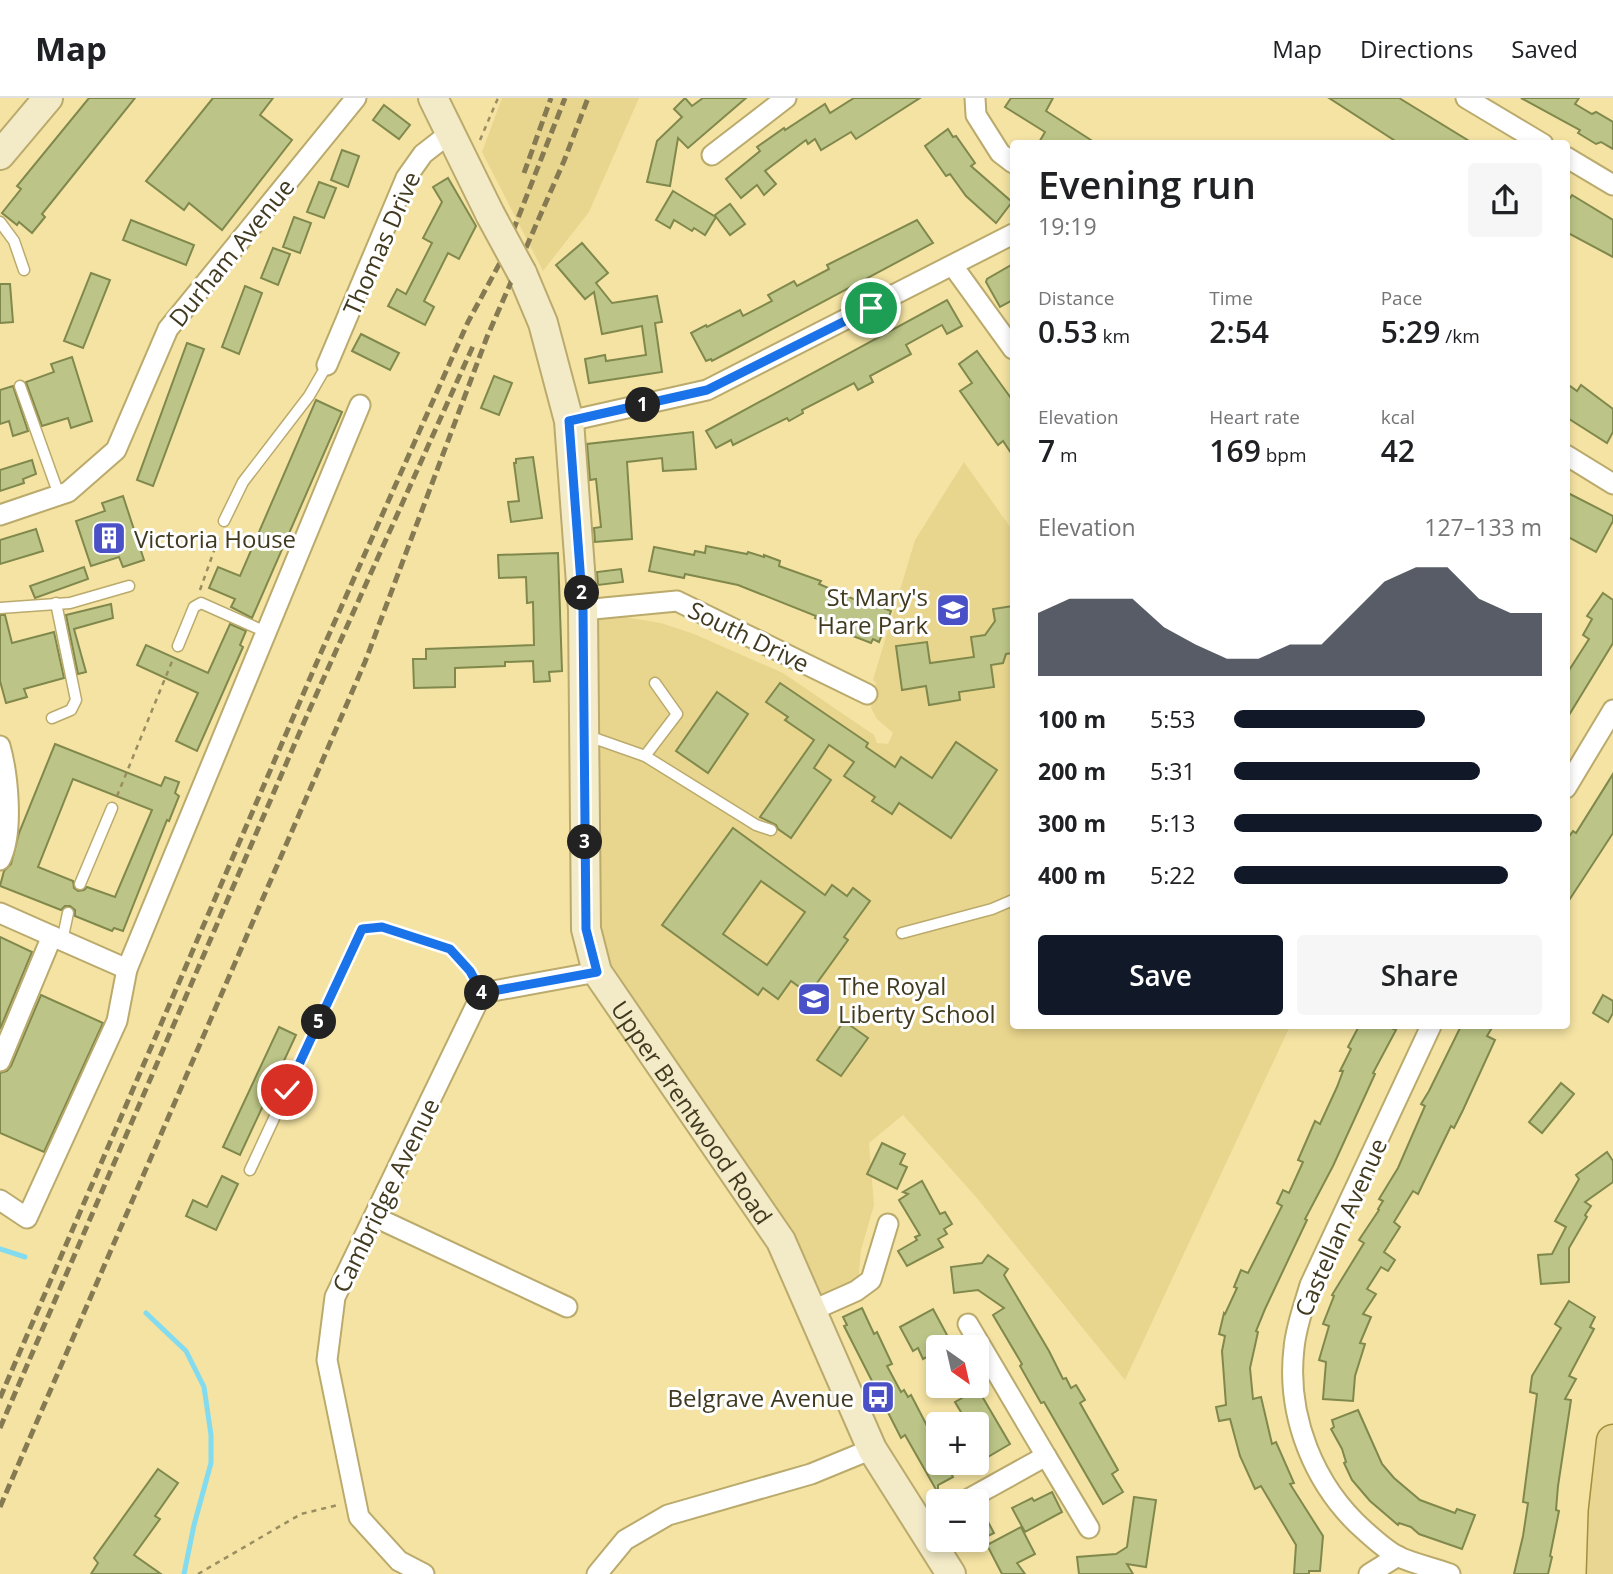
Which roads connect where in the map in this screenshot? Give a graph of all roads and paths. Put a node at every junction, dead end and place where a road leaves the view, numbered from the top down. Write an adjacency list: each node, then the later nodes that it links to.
1 (48, 98): 10 (street)
2 (356, 98): 27 (street, Durham Avenue)
3 (433, 98): 8 (street, Upper Brentwood Road)
4 (498, 98): 14 (path)
5 (786, 98): 11 (street)
6 (975, 98): 13 (street)
7 (1466, 98): 9 (street)
8 (450, 133): 14 (street, Upper Brentwood Road); 21 (street, Thomas Drive)
9 (1537, 140)
10 (0, 155)
11 (712, 155)
12 (1570, 159): 15 (street)
13 (1010, 161)
14 (468, 167): 24 (street, Upper Brentwood Road, bridge)
15 (1613, 185)
16 (0, 222): 19 (lane)
17 (1010, 236): 18 (street)
18 (953, 267): 20 (street); 24 (street)
19 (24, 270)
20 (1010, 345)
21 (327, 365): 29 (lane)
22 (20, 386): 27 (lane)
23 (360, 405): 35 (street)
24 (569, 421): 34 (street, Upper Brentwood Road)
25 (1570, 457): 26 (street)
26 (1613, 484)
27 (59, 495): 28 (street, Durham Avenue)
28 (0, 515)
29 (224, 521): 32 (path)
30 (129, 586): 31 (lane)
31 (56, 603): 33 (lane); 40 (lane)
32 (194, 607): 35 (lane); 36 (lane)
33 (0, 608)
34 (583, 610): 38 (street, South Drive); 41 (street, Upper Brentwood Road)
35 (266, 632): 54 (street)
36 (178, 646): 45 (path)
37 (655, 683): 43 (lane)
38 (867, 694)
39 (1613, 710): 44 (street)
40 (51, 718)
41 (584, 735): 43 (lane); 55 (street, Upper Brentwood Road)
42 (0, 746): 47 (street)
43 (645, 756): 46 (lane)
44 (1573, 761)
45 (113, 808): 48 (lane)
46 (771, 830)
47 (0, 860)
48 (80, 884)
49 (1010, 901): 52 (lane)
50 (0, 913): 53 (street)
51 (68, 913): 53 (lane)
52 (902, 933)
53 (57, 939): 54 (street); 58 (street)
54 (127, 968): 60 (street)
55 (597, 972): 56 (street); 64 (street, Upper Brentwood Road)
56 (482, 993): 59 (lane); 61 (street, Cambridge Avenue)
57 (1430, 1029): 74 (street, Castellan Avenue)
58 (0, 1061)
59 (250, 1170)
60 (0, 1200)
61 (375, 1217): 63 (street); 70 (street, Cambridge Avenue)
62 (888, 1224): 64 (street)
63 (567, 1307)
64 (811, 1311): 67 (street, Upper Brentwood Road)
65 (968, 1324): 68 (street)
66 (1613, 1441): 81 (main road)
67 (872, 1449): 71 (street, Upper Brentwood Road); 77 (street)
68 (1046, 1456): 69 (street); 72 (street)
69 (986, 1489)
70 (356, 1502): 75 (path); 76 (street, Cambridge Avenue)
71 (926, 1516)
72 (1088, 1528)
73 (942, 1552): 78 (street, Upper Brentwood Road)
74 (1398, 1556): 79 (street); 80 (street, Castellan Avenue)
75 (198, 1574)
76 (424, 1574)
77 (597, 1574)
78 (951, 1574)
79 (1369, 1574)
80 (1450, 1574)
81 (1603, 1574)

